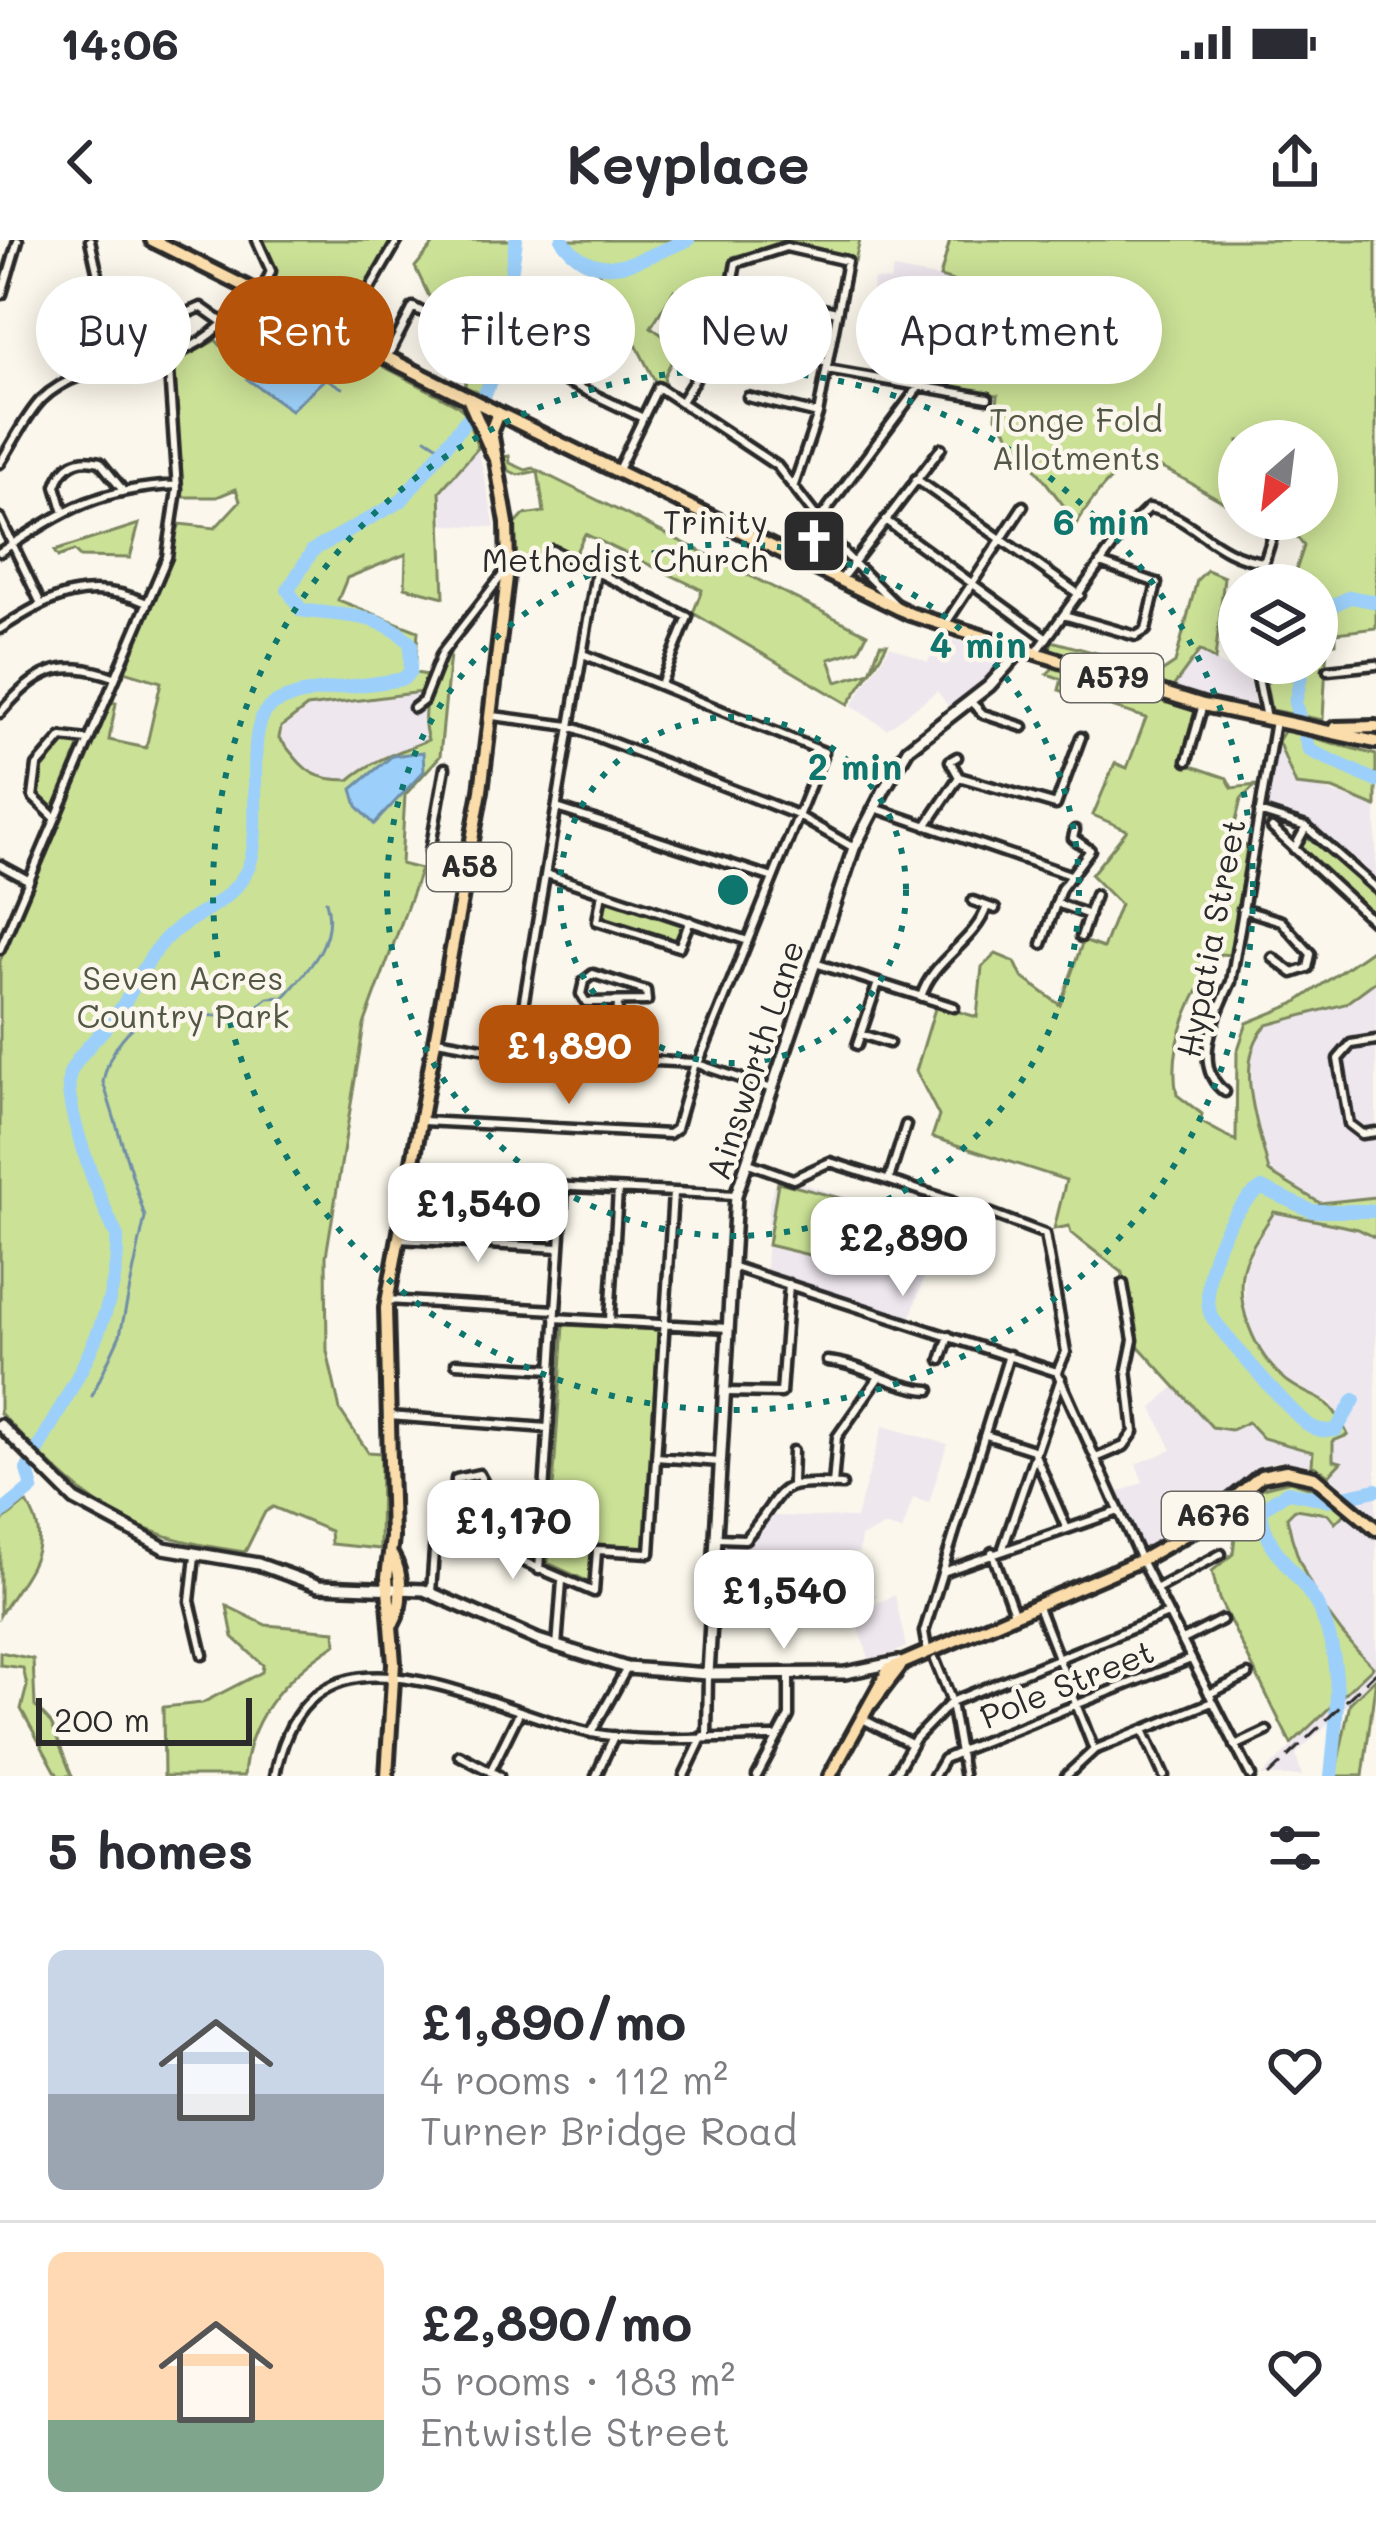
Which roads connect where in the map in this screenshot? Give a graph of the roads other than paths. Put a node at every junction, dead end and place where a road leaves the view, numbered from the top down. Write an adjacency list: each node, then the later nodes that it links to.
1 (18, 240): 11 (street)
2 (90, 240): 6 (street)
3 (152, 240): 7 (main road)
4 (257, 240): 8 (street)
5 (398, 240): 9 (street)
6 (100, 276)
7 (224, 276)
8 (268, 276)
9 (377, 276)
10 (734, 276): 14 (street)
11 (2, 294)
12 (418, 310): 16 (street)
13 (832, 312): 14 (street)
14 (838, 313): 15 (street)
15 (832, 342)
16 (394, 344)
17 (394, 361): 26 (main road)
18 (832, 368): 24 (street)
19 (74, 384): 35 (street)
20 (171, 384): 38 (street)
21 (572, 384): 31 (street)
22 (692, 384): 28 (street)
23 (824, 384): 30 (street)
24 (920, 386): 27 (street); 46 (street)
25 (748, 397): 30 (street)
26 (468, 398): 29 (main road); 32 (main road, A58)
27 (988, 398)
28 (682, 400): 31 (street); 39 (street)
29 (494, 411): 32 (main road); 34 (main road, A58); 36 (main road, A579)
30 (818, 415): 39 (street)
31 (643, 418): 36 (street)
32 (481, 432): 34 (main road, A58)
33 (941, 448): 37 (street)
34 (493, 456): 56 (main road, A58)
35 (0, 463)
36 (616, 472): 58 (main road, A579)
37 (916, 479): 47 (street); 49 (street)
38 (177, 485): 40 (street); 61 (street)
39 (794, 485): 46 (street)
40 (121, 488): 44 (street); 44 (street)
41 (1141, 499): 43 (street)
42 (1023, 506): 49 (street)
43 (1149, 508): 54 (street); 55 (street)
44 (64, 513): 50 (street)
45 (0, 518): 50 (street)
46 (819, 520): 53 (street)
47 (885, 520): 53 (street); 59 (street)
48 (1271, 540): 55 (street)
49 (998, 541): 59 (street); 60 (street)
50 (13, 544): 52 (street); 62 (street)
51 (552, 550): 57 (street)
52 (0, 552)
53 (853, 562): 58 (street); 63 (street)
54 (1100, 562): 60 (street); 64 (street)
55 (1263, 562)
56 (508, 569): 80 (street); 83 (main road, A58)
57 (596, 572): 71 (street); 77 (street)
58 (841, 582): 63 (main road, A579)
59 (969, 584): 65 (street); 67 (street)
60 (1080, 595): 64 (street)
61 (147, 603): 62 (street); 75 (street)
62 (41, 604): 66 (street)
63 (898, 610): 65 (main road, A579)
64 (1066, 616): 67 (street)
65 (944, 626): 68 (main road, A579)
66 (0, 629)
67 (1048, 638): 70 (street)
68 (1006, 644): 69 (main road, A579); 74 (main road)
69 (1022, 649): 70 (main road, A579); 74 (main road, Ainsworth Lane)
70 (1035, 653): 79 (main road, A579)
71 (583, 654): 77 (street); 86 (street)
72 (1376, 664): 73 (street)
73 (1338, 669)
74 (1004, 671): 78 (main road, Ainsworth Lane)
75 (114, 676): 82 (street); 89 (street)
76 (1261, 684): 84 (street)
77 (661, 686): 98 (street)
78 (970, 701): 85 (street); 96 (main road, Ainsworth Lane)
79 (1204, 704): 84 (main road, A579); 92 (street)
80 (414, 708)
81 (1013, 712): 85 (street)
82 (0, 713)
83 (489, 716): 86 (street); 108 (main road, A58)
84 (1270, 720): 88 (main road, A579); 97 (street, Hypatia Street)
85 (1010, 723): 87 (street)
86 (570, 725): 95 (street); 98 (street)
87 (1023, 727)
88 (1373, 736)
89 (87, 740): 99 (street); 99 (street)
90 (1095, 745): 94 (street)
91 (957, 758): 94 (street)
92 (1187, 761)
93 (445, 768): 108 (street)
94 (959, 777): 100 (street)
95 (557, 808): 110 (street); 112 (street)
96 (874, 808): 100 (street); 104 (main road, Ainsworth Lane)
97 (1259, 812): 101 (street); 119 (street, Hypatia Street)
98 (795, 814): 104 (street); 112 (street)
99 (54, 818): 113 (street)
100 (926, 826): 111 (street)
101 (1306, 827): 105 (street); 114 (street)
102 (1271, 828): 105 (street)
103 (1075, 830): 106 (street)
104 (854, 848): 128 (main road, Ainsworth Lane)
105 (1294, 849): 122 (street)
106 (1090, 850): 107 (street); 111 (street)
107 (1102, 852)
108 (470, 862): 136 (main road, A58)
109 (0, 866): 113 (street)
110 (546, 874): 115 (street); 140 (street)
111 (1070, 875): 118 (street)
112 (770, 877): 124 (street)
113 (28, 880): 126 (street)
114 (1376, 888)
115 (602, 893): 121 (street); 121 (street)
116 (1095, 895): 120 (street)
117 (974, 901): 132 (street)
118 (1056, 903): 120 (street); 125 (street)
119 (1241, 908): 129 (street); 144 (street, Hypatia Street)
120 (1089, 915): 123 (street)
121 (690, 921): 124 (street)
122 (1373, 921)
123 (1081, 937)
124 (745, 940): 142 (street)
125 (1042, 944)
126 (0, 949)
127 (1273, 958): 129 (street)
128 (815, 963): 131 (street); 143 (main road, Ainsworth Lane)
129 (1282, 966): 130 (street)
130 (1276, 974)
131 (878, 983): 132 (street); 135 (street)
132 (921, 997): 134 (street)
133 (618, 1004): 133 (street); 141 (street)
134 (954, 1007)
135 (861, 1034): 138 (street); 139 (street)
136 (437, 1040): 140 (street); 145 (main road, A58)
137 (1376, 1040): 147 (street)
138 (889, 1043)
139 (857, 1046)
140 (514, 1054): 141 (street)
141 (614, 1059): 142 (street)
142 (696, 1064): 143 (street); 145 (street)
143 (772, 1089): 148 (main road, Ainsworth Lane)
144 (1212, 1100)
145 (423, 1121): 149 (main road, A58)
146 (906, 1125): 150 (street)
147 (1376, 1132)
148 (746, 1162): 150 (street); 154 (main road, Ainsworth Lane)
149 (411, 1179): 151 (street); 157 (main road, A58)
150 (889, 1181): 155 (street)
151 (564, 1187): 152 (street); 158 (street)
152 (618, 1190): 153 (street); 166 (street)
153 (673, 1193): 154 (street); 167 (street)
154 (736, 1195): 159 (main road, Ainsworth Lane)
155 (953, 1201)
156 (984, 1210): 175 (street)
157 (399, 1239): 158 (street); 162 (main road, A58)
158 (560, 1248): 164 (street)
159 (731, 1266): 160 (street); 168 (main road, Ainsworth Lane)
160 (789, 1284): 163 (street); 177 (street)
161 (1124, 1284): 186 (street)
162 (387, 1300): 164 (street); 179 (main road, A58)
163 (849, 1304): 165 (street); 169 (street)
164 (556, 1314): 166 (street); 174 (street)
165 (851, 1319)
166 (610, 1320): 167 (street)
167 (663, 1324): 168 (street); 185 (street)
168 (728, 1328): 177 (main road, Ainsworth Lane)
169 (949, 1336): 170 (street); 172 (street)
170 (1009, 1355): 175 (street); 182 (street)
171 (827, 1360): 176 (street)
172 (941, 1360)
173 (456, 1363): 174 (street)
174 (552, 1369): 181 (street)
175 (1059, 1375): 183 (street); 186 (street)
176 (878, 1377): 178 (street); 188 (street)
177 (724, 1392): 187 (main road, Ainsworth Lane)
178 (923, 1400)
179 (389, 1416): 181 (street); 203 (main road, A58)
180 (0, 1425): 197 (main road)
181 (548, 1428): 200 (street)
182 (986, 1435): 183 (street); 201 (street)
183 (1033, 1450): 190 (street); 195 (street)
184 (793, 1451): 188 (street)
185 (656, 1457): 187 (street); 202 (street)
186 (1096, 1458): 189 (street)
187 (720, 1462): 193 (main road, Ainsworth Lane)
188 (792, 1483): 193 (street)
189 (1119, 1511): 190 (street); 199 (street)
190 (1066, 1527): 195 (street)
191 (1376, 1529): 199 (main road, A676)
192 (453, 1531): 194 (street); 194 (street); 205 (street)
193 (715, 1538): 207 (main road, Ainsworth Lane)
194 (483, 1545): 200 (street)
195 (1004, 1548): 196 (street)
196 (992, 1552): 201 (street); 209 (street)
197 (195, 1556): 203 (main road); 215 (street)
198 (1218, 1558): 204 (street)
199 (1141, 1560): 204 (street); 206 (main road, A676)
200 (538, 1570): 202 (street)
201 (943, 1572): 214 (street)
202 (562, 1581): 213 (street)
203 (393, 1588): 205 (main road); 221 (main road, A58)
204 (1156, 1589): 210 (street)
205 (431, 1592): 213 (main road)
206 (1036, 1604): 209 (main road, A676); 216 (street)
207 (712, 1605): 208 (street); 222 (main road, Ainsworth Lane)
208 (769, 1605)
209 (1014, 1612): 214 (main road, A676)
210 (1168, 1614): 212 (street); 216 (street)
211 (1219, 1625): 212 (street)
212 (1182, 1641): 217 (street)
213 (557, 1647): 219 (main road)
214 (931, 1654): 218 (main road, A676); 227 (street)
215 (203, 1655)
216 (1058, 1659): 227 (street); 228 (street)
217 (1191, 1659): 226 (street); 228 (street, Pole Street)
218 (905, 1660): 220 (main road); 225 (main road, A676)
219 (627, 1668): 222 (main road); 232 (street)
220 (862, 1670): 223 (main road); 225 (main road)
221 (394, 1673): 229 (street); 243 (street); 244 (main road, A58)
222 (708, 1674): 223 (main road); 235 (street)
223 (789, 1675): 236 (street)
224 (1244, 1680): 226 (street)
225 (883, 1682): 230 (main road, A676)
226 (1211, 1698): 231 (street); 238 (street)
227 (951, 1702): 237 (street); 240 (street)
228 (1076, 1706): 239 (street); 240 (street, Pole Street)
229 (519, 1712): 232 (street); 242 (street)
230 (863, 1714): 237 (street); 248 (main road, A676)
231 (1144, 1732): 239 (street); 253 (street)
232 (591, 1733): 234 (street)
233 (1265, 1735): 238 (street)
234 (614, 1736): 235 (street); 245 (street)
235 (705, 1736): 236 (street); 246 (street)
236 (778, 1737): 247 (street)
237 (911, 1744): 249 (street)
238 (1235, 1746): 254 (street)
239 (1094, 1750): 252 (street)
240 (960, 1754): 250 (street); 251 (street)
241 (459, 1755): 242 (street)
242 (495, 1774)
243 (275, 1776)
244 (387, 1776)
245 (596, 1776)
246 (685, 1776)
247 (757, 1776)
248 (830, 1776)
249 (894, 1776)
250 (934, 1776)
251 (964, 1776)
252 (1066, 1776)
253 (1164, 1776)
254 (1251, 1776)

